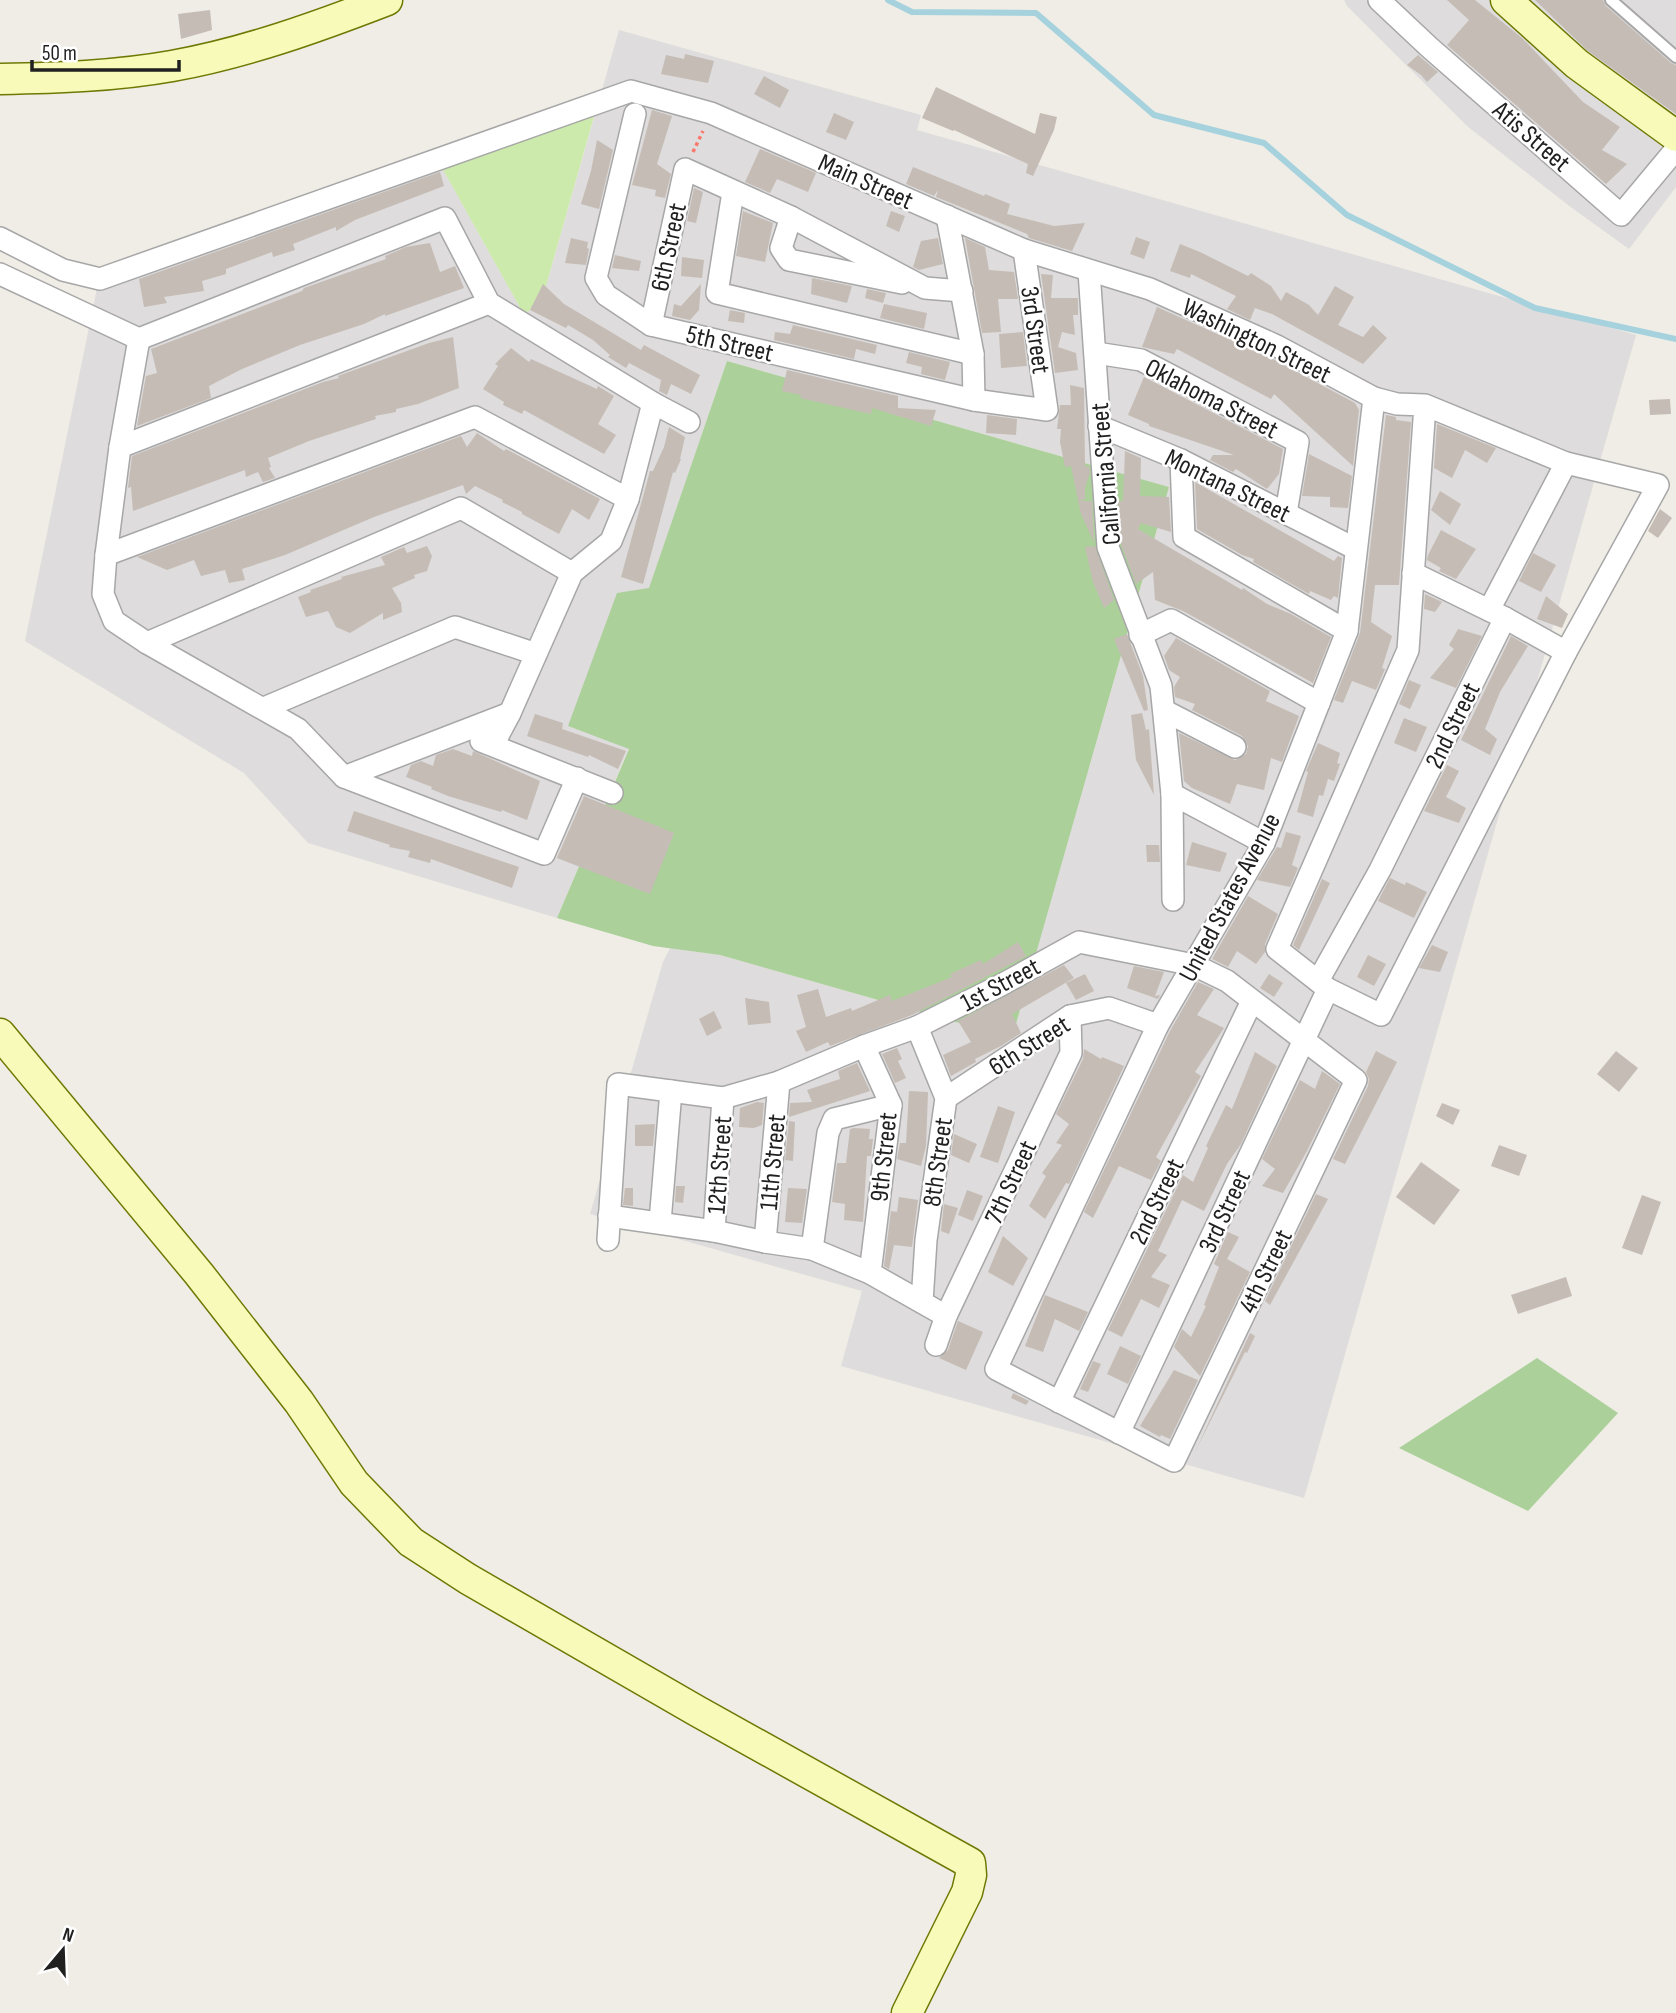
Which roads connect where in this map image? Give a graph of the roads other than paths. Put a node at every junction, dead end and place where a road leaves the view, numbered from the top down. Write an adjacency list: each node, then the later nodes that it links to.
1 (387, 0): 6 (street)
2 (1379, 0): 9 (street, Atis Street)
3 (1506, 0): 8 (street)
4 (1611, 0): 5 (lane)
5 (1676, 57)
6 (0, 79)
7 (635, 114): 20 (street, 5th Street)
8 (1676, 136)
9 (1676, 149)
10 (733, 192): 12 (street); 20 (street, 6th Street); 23 (street)
11 (947, 216): 13 (street, Main Street); 14 (street, Main Street); 18 (street)
12 (791, 217): 17 (street); 17 (street)
13 (0, 238)
14 (1024, 250): 15 (street, Main Street); 28 (street, 3rd Street)
15 (1089, 271): 22 (street, California Street); 24 (street, Washington Street)
16 (0, 274): 21 (street)
17 (925, 288): 18 (street)
18 (962, 292): 23 (street)
19 (489, 303): 21 (street); 26 (street); 31 (street)
20 (651, 325): 25 (street, 5th Street)
21 (139, 339): 31 (street)
22 (1096, 353): 30 (street, California Street); 35 (street, Oklahoma Street)
23 (973, 355): 25 (street)
24 (1374, 398): 27 (street, Washington Street); 36 (street, United States Avenue)
25 (974, 400): 28 (street, 5th Street)
26 (653, 402): 29 (street); 34 (street)
27 (1425, 405): 33 (street, Washington Street); 39 (street)
28 (1047, 410)
29 (689, 422)
30 (1099, 426): 32 (street, Montana Street); 42 (street, California Street)
31 (120, 447): 37 (street)
32 (1181, 460): 35 (street, Montana Street); 41 (street)
33 (1566, 463): 40 (street, 2nd Street); 44 (street, Washington Street)
34 (628, 499): 37 (street); 38 (street)
35 (1286, 513): 36 (street, Montana Street)
36 (1356, 548): 41 (street, United States Avenue)
37 (106, 555): 43 (street)
38 (572, 573): 43 (street); 45 (street)
39 (1413, 573): 40 (street); 60 (street)
40 (1497, 614): 44 (street); 60 (street, 2nd Street)
41 (1347, 631): 46 (street, United States Avenue)
42 (1140, 635): 46 (street); 48 (street, California Street)
43 (147, 643): 47 (street)
44 (1566, 652): 60 (street)
45 (536, 654): 47 (street); 49 (street)
46 (1319, 703): 57 (street, United States Avenue)
47 (264, 708): 53 (street)
48 (1165, 710): 52 (street); 56 (street, California Street)
49 (510, 713): 50 (street); 51 (street)
50 (458, 732): 51 (street); 53 (street)
51 (493, 745): 54 (street)
52 (1235, 747)
53 (344, 777): 54 (street)
54 (578, 778): 55 (street)
55 (612, 793)
56 (1172, 794): 57 (street); 58 (street, California Street)
57 (1264, 843): 59 (street, United States Avenue)
58 (1173, 900)
59 (1194, 965): 61 (street, 1st Street); 63 (street, United States Avenue); 64 (street, 1st Street)
60 (1323, 985): 66 (street, 3rd Street)
61 (1252, 1001): 66 (street, 1st Street); 84 (street, 2nd Street)
62 (1070, 1016): 63 (street, 6th Street); 72 (street, 6th Street); 82 (street, 7th Street)
63 (1158, 1025): 84 (street, United States Avenue)
64 (917, 1027): 67 (street, 1st Street); 72 (street, 8th Street)
65 (0, 1034): 86 (street)
66 (1304, 1039): 68 (street, 1st Street); 85 (street, 3rd Street)
67 (864, 1046): 69 (street, 1st Street); 73 (street, 9th Street)
68 (1356, 1080): 85 (street, 4th Street)
69 (779, 1082): 71 (street, 1st Street); 78 (street, 11th Street)
70 (671, 1091): 71 (street, 1st Street); 74 (street, 1st Street); 75 (street)
71 (723, 1098): 76 (street, 12th Street)
72 (946, 1098): 81 (street, 8th Street)
73 (891, 1105): 79 (street); 80 (street, 9th Street)
74 (609, 1216): 75 (street); 77 (street)
75 (660, 1222): 76 (street)
76 (715, 1231): 78 (street)
77 (608, 1240)
78 (765, 1242): 79 (street)
79 (812, 1249): 80 (street)
80 (870, 1273): 81 (street)
81 (922, 1302): 82 (street)
82 (946, 1316): 83 (street, 7th Street)
83 (936, 1345)
84 (1059, 1402): 85 (street)
85 (1119, 1433)
86 (907, 2013)

